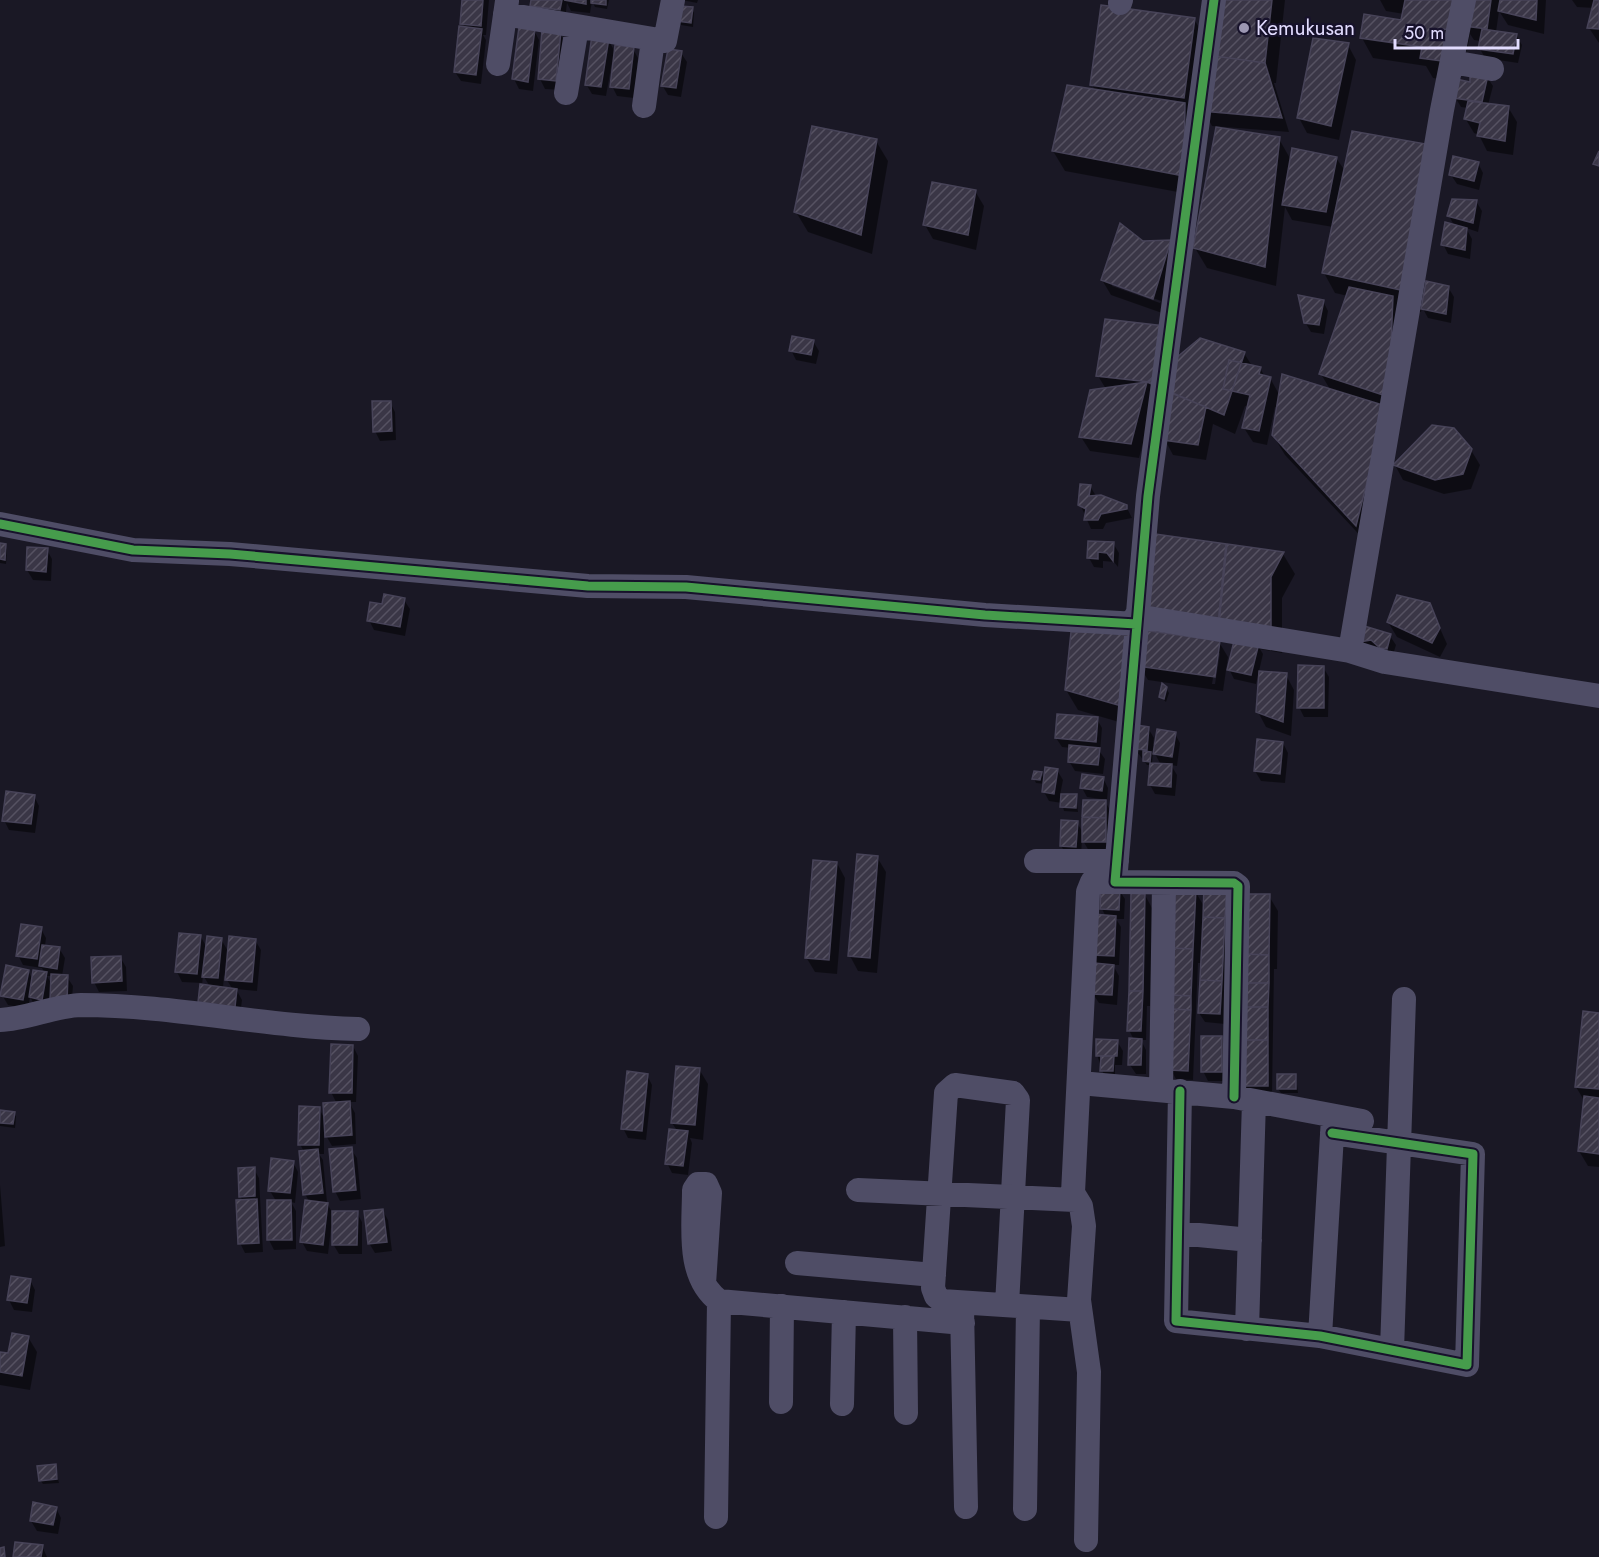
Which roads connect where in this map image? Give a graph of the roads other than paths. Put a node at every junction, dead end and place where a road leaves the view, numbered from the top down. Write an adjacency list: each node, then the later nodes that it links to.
1 (673, 0): 6 (street)
2 (1214, 0): 13 (street)
3 (1464, 0): 7 (street)
4 (506, 7): 5 (street); 8 (street)
5 (577, 27): 6 (street); 10 (street)
6 (653, 40): 11 (street)
7 (1452, 62): 9 (street); 14 (street)
8 (498, 64)
9 (1492, 69)
10 (566, 93)
11 (644, 106)
12 (0, 524): 13 (street)
13 (1136, 620): 14 (street); 17 (street)
14 (1350, 651): 15 (street)
15 (1599, 696)
16 (1036, 861): 17 (street)
17 (1116, 872): 18 (street); 22 (street)
18 (1164, 883): 23 (street); 24 (street)
19 (1404, 999): 27 (street)
20 (0, 1020): 21 (street)
21 (358, 1029)
22 (1080, 1083): 23 (street); 31 (street)
23 (1171, 1090): 24 (street); 32 (street)
24 (1244, 1099): 26 (street); 33 (street)
25 (1362, 1120): 26 (street)
26 (1333, 1124): 27 (street); 43 (street)
27 (1400, 1143): 44 (street); 44 (street)
28 (858, 1190): 29 (street)
29 (939, 1194): 30 (street); 30 (street); 35 (street)
30 (1012, 1197): 31 (street); 37 (street)
31 (1075, 1200): 38 (street)
32 (1178, 1233): 33 (street); 42 (street)
33 (1250, 1240): 42 (street)
34 (797, 1263): 35 (street)
35 (934, 1275): 40 (street)
36 (782, 1306): 39 (street); 45 (street); 50 (street)
37 (1017, 1306): 38 (street); 40 (street); 49 (street)
38 (1080, 1310): 51 (street)
39 (844, 1312): 41 (street); 46 (street)
40 (962, 1312): 41 (street); 48 (street)
41 (904, 1317): 47 (street)
42 (1247, 1329): 43 (street)
43 (1320, 1336): 44 (street)
44 (1392, 1350)
45 (781, 1402)
46 (842, 1404)
47 (906, 1413)
48 (966, 1507)
49 (1025, 1509)
50 (716, 1517)
51 (1086, 1540)

